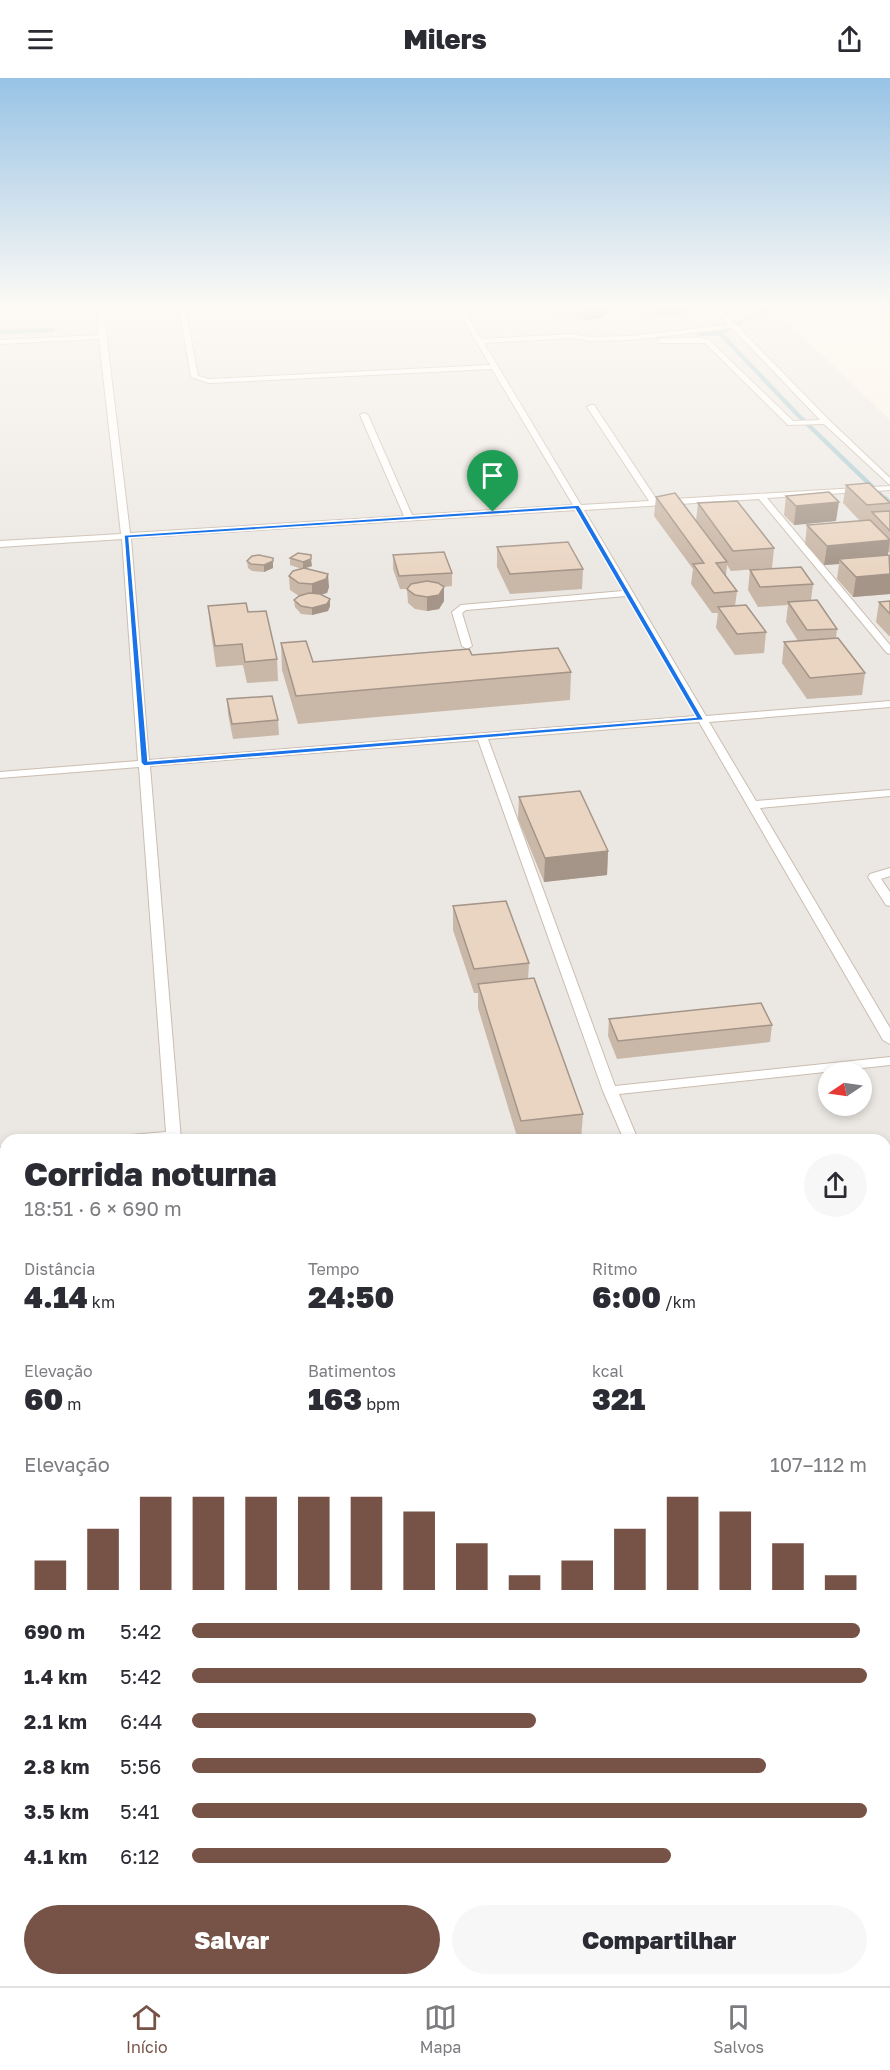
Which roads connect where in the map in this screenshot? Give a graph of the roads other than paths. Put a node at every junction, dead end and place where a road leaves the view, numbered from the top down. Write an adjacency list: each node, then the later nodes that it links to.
1 (109, 396): 13 (lane)
2 (512, 396): 11 (lane)
3 (763, 396): 7 (lane)
4 (801, 396): 7 (lane)
5 (591, 406): 10 (lane)
6 (364, 415): 12 (lane)
7 (826, 422): 8 (lane)
8 (890, 486): 9 (lane)
9 (762, 496): 10 (lane); 17 (lane)
10 (654, 502): 11 (lane)
11 (577, 507): 12 (lane); 15 (lane)
12 (409, 518): 13 (lane)
13 (126, 537): 14 (lane); 21 (lane)
14 (0, 544)
15 (629, 592): 16 (lane); 19 (lane)
16 (467, 646)
17 (890, 651)
18 (890, 704): 19 (lane)
19 (701, 718): 20 (lane); 24 (lane)
20 (482, 737): 21 (lane); 29 (lane)
21 (144, 763): 22 (lane); 30 (lane)
22 (0, 775)
23 (890, 793): 24 (lane)
24 (752, 805): 27 (lane)
25 (890, 872): 26 (lane)
26 (890, 902)
27 (890, 1040)
28 (890, 1061): 29 (lane)
29 (610, 1091): 31 (lane)
30 (174, 1134)
31 (628, 1134)

